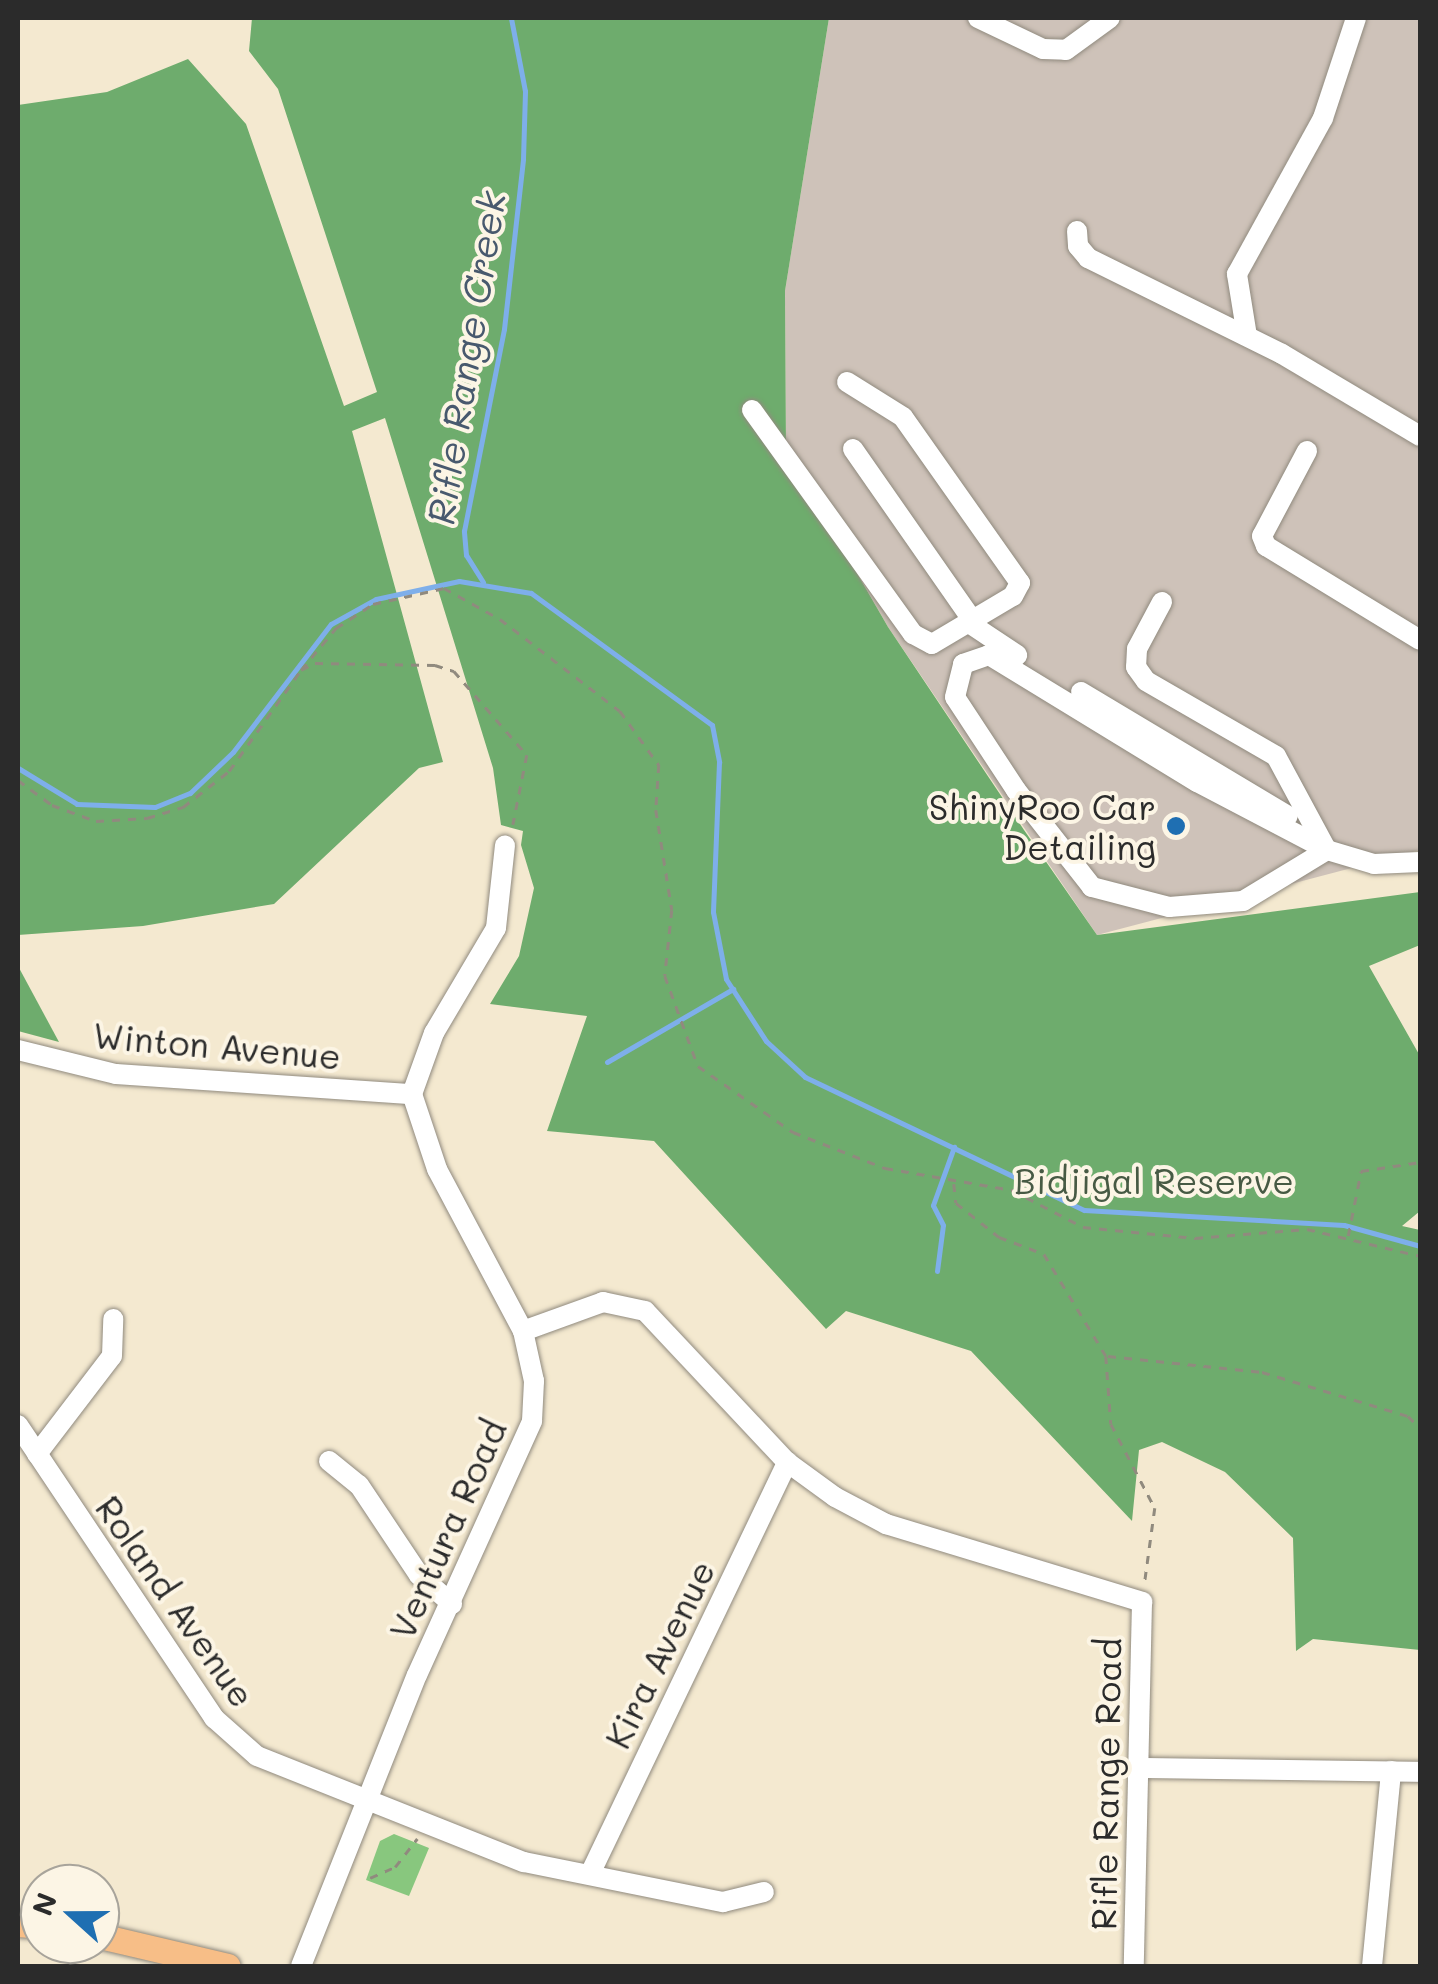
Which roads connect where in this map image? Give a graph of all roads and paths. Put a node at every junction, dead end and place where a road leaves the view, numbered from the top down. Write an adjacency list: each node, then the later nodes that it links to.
1 (978, 18): 2 (street)
2 (1110, 18)
3 (1356, 18): 5 (street)
4 (1078, 231): 5 (street)
5 (1247, 336): 8 (street)
6 (847, 382): 12 (street)
7 (752, 410): 12 (street)
8 (1420, 436)
9 (853, 449): 12 (street)
10 (1307, 452): 13 (street)
11 (1162, 602): 16 (street)
12 (971, 622): 16 (street)
13 (1420, 640)
14 (301, 670): 15 (path); 17 (path); 22 (path)
15 (18, 780)
16 (1321, 841): 16 (street); 18 (street)
17 (505, 845): 20 (street)
18 (1420, 862)
19 (18, 1050): 20 (street, Winton Avenue)
20 (412, 1094): 26 (street, Ventura Road)
21 (1420, 1162): 23 (path)
22 (953, 1181): 23 (path); 27 (path)
23 (1348, 1236): 24 (path)
24 (1420, 1256)
25 (113, 1320): 30 (street)
26 (523, 1330): 32 (street); 34 (street, Ventura Road)
27 (1106, 1356): 29 (path); 33 (path)
28 (18, 1425): 30 (street, Roland Avenue)
29 (1420, 1428)
30 (37, 1454): 38 (street, Roland Avenue)
31 (328, 1462): 34 (street)
32 (788, 1462): 33 (street); 40 (street, Kira Avenue)
33 (1142, 1602): 35 (street, Rifle Range Road)
34 (452, 1604): 38 (street, Ventura Road)
35 (1138, 1768): 36 (street); 46 (street, Rifle Range Road)
36 (1391, 1771): 37 (street); 47 (street)
37 (1420, 1772)
38 (367, 1802): 40 (street, Roland Avenue); 45 (street, Ventura Road)
39 (418, 1838): 41 (path)
40 (590, 1874): 42 (street, Roland Avenue)
41 (370, 1878)
42 (764, 1892)
43 (120, 1941): 44 (main road)
44 (228, 1966)
45 (301, 1966)
46 (1134, 1966)
47 (1372, 1966)

